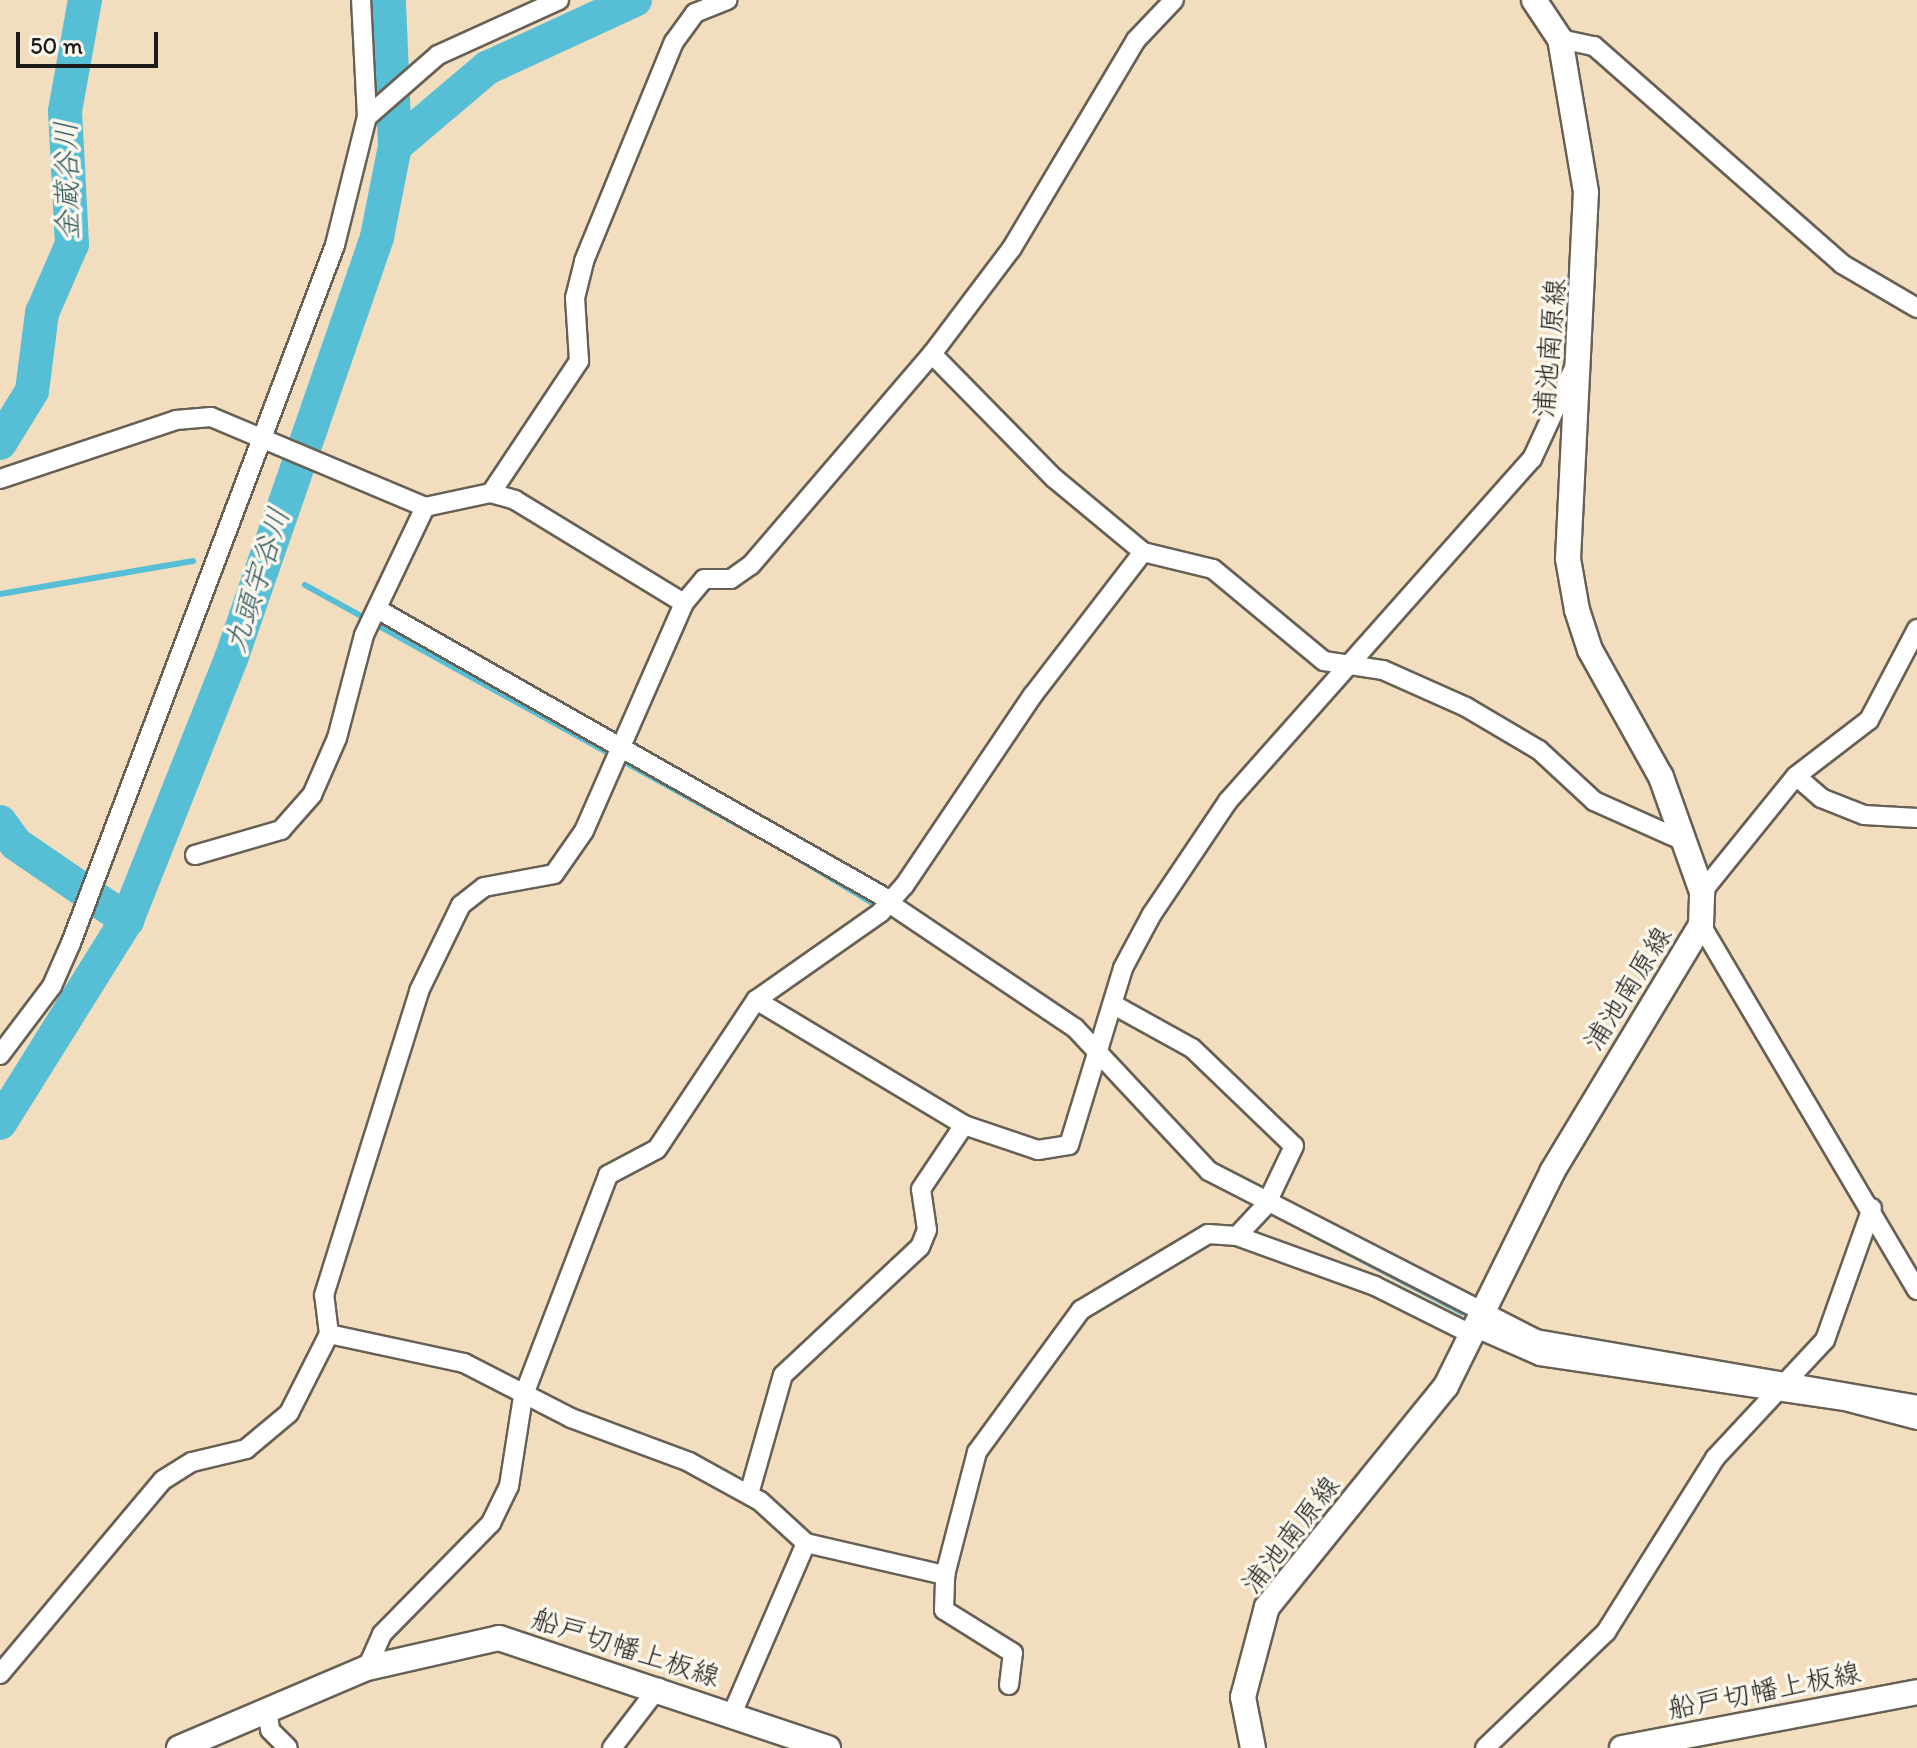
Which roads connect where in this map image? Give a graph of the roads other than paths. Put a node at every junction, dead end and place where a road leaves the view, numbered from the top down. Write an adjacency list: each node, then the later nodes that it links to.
1 (361, 0): 7 (street)
2 (559, 0): 7 (street)
3 (727, 0): 13 (street)
4 (1174, 0): 9 (street)
5 (1534, 0): 6 (main road, 浦池南原線)
6 (1560, 39): 8 (street); 10 (main road, 浦池南原線)
7 (372, 114): 11 (street)
8 (1917, 308)
9 (932, 354): 15 (street); 16 (street)
10 (1574, 368): 19 (street); 23 (main road, 浦池南原線)
11 (264, 436): 12 (street); 14 (street); 30 (street)
12 (0, 479)
13 (491, 493): 14 (street); 16 (street)
14 (425, 507): 17 (street)
15 (1143, 552): 19 (street); 26 (street)
16 (684, 603): 20 (street)
17 (373, 617): 20 (street); 24 (street)
18 (1917, 629): 21 (street)
19 (1350, 668): 23 (street); 29 (street)
20 (621, 754): 26 (street); 38 (street)
21 (1796, 776): 22 (street); 25 (street)
22 (1917, 818)
23 (1681, 840): 25 (main road, 浦池南原線)
24 (195, 855)
25 (1702, 892): 27 (main road, 浦池南原線)
26 (887, 906): 28 (street); 31 (street)
27 (1701, 925): 33 (street); 37 (main road, 浦池南原線)
28 (756, 1000): 32 (street); 40 (street)
29 (1114, 1005): 31 (street); 34 (street)
30 (0, 1055)
31 (1100, 1060): 32 (street); 34 (street)
32 (964, 1125): 43 (street)
33 (1872, 1208): 36 (street); 39 (street)
34 (1264, 1209): 35 (street); 37 (street)
35 (1237, 1236): 37 (street); 45 (street)
36 (1917, 1290)
37 (1478, 1325): 39 (street); 57 (main road, 浦池南原線)
38 (329, 1334): 40 (street); 47 (street)
39 (1784, 1385): 41 (street); 42 (street); 58 (street)
40 (523, 1397): 43 (street); 46 (street)
41 (1917, 1405)
42 (1917, 1420)
43 (749, 1494): 44 (street)
44 (806, 1543): 45 (street); 51 (street)
45 (945, 1575): 48 (street)
46 (367, 1668): 49 (main road, 船戸切幡上板線); 52 (main road, 船戸切幡上板線)
47 (0, 1674)
48 (1009, 1685)
49 (658, 1688): 51 (main road, 船戸切幡上板線); 55 (street)
50 (1917, 1692): 59 (main road, 船戸切幡上板線)
51 (732, 1714): 56 (main road, 船戸切幡上板線)
52 (268, 1729): 53 (main road, 船戸切幡上板線); 54 (street)
53 (179, 1748)
54 (288, 1748)
55 (612, 1748)
56 (828, 1748)
57 (1253, 1748)
58 (1485, 1748)
59 (1622, 1748)

